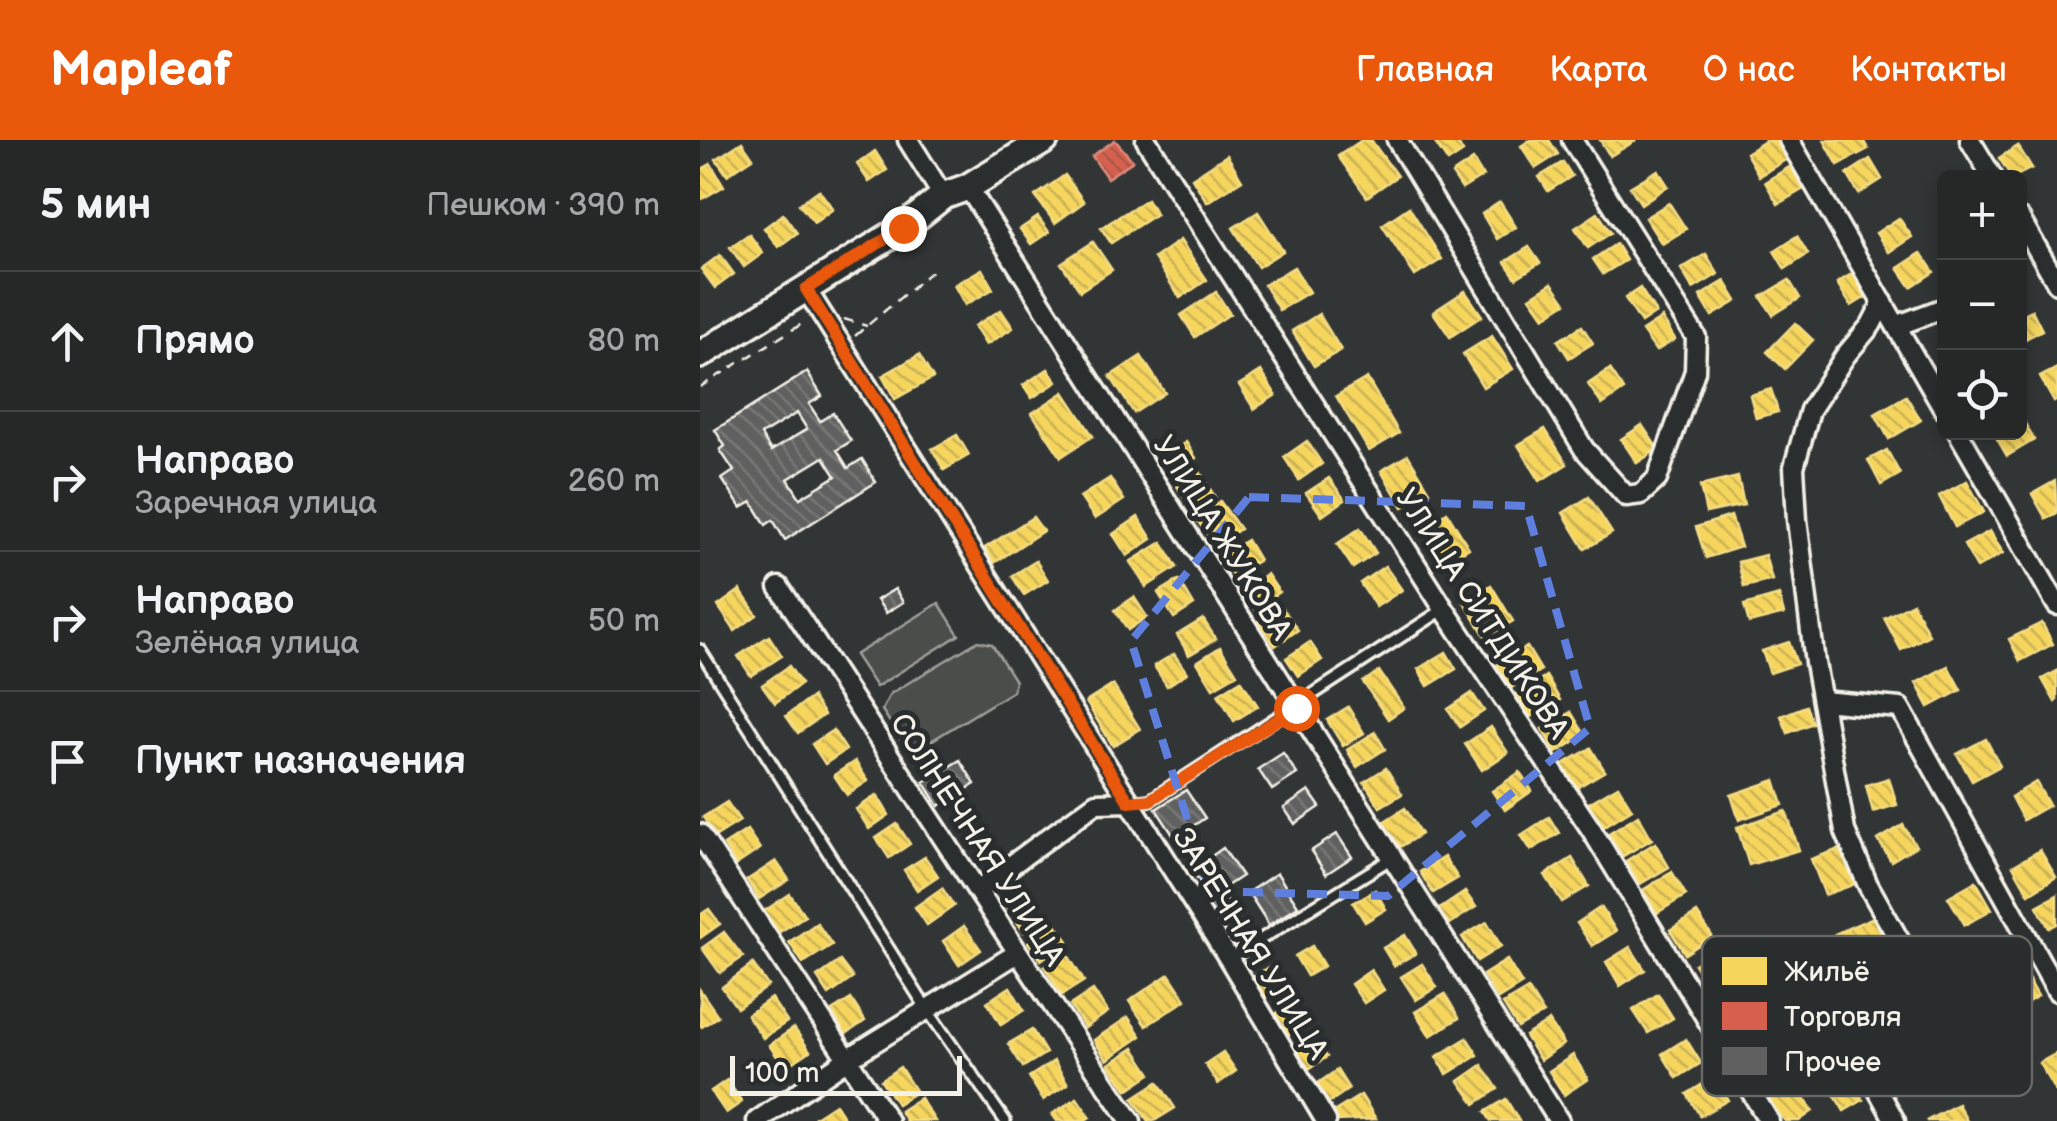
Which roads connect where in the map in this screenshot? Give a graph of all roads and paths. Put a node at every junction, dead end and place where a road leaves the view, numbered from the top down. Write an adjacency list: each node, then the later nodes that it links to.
1 (908, 140): 10 (street)
2 (1045, 140): 9 (street)
3 (1146, 140): 26 (street, УЛИЦА СИТДИКОВА)
4 (1397, 140): 5 (street)
5 (1572, 140)
6 (1789, 140): 15 (street)
7 (1970, 140): 8 (street)
8 (1988, 170)
9 (968, 187): 10 (street); 29 (street, УЛИЦА ЖУКОВА)
10 (943, 196): 14 (street)
11 (2027, 245): 13 (street)
12 (933, 270): 19 (path)
13 (2057, 283)
14 (806, 289): 17 (street, ЗАРЕЧНАЯ УЛИЦА); 20 (street)
15 (1882, 302): 18 (street); 28 (street)
16 (1937, 311): 18 (street)
17 (820, 312): 19 (street, ЗАРЕЧНАЯ УЛИЦА); 21 (path)
18 (1896, 326): 22 (street)
19 (842, 347): 30 (street, ЗАРЕЧНАЯ УЛИЦА)
20 (700, 356)
21 (700, 387)
22 (1937, 397)
23 (1963, 440): 25 (street)
24 (779, 587): 33 (street, СОЛНЕЧНАЯ УЛИЦА)
25 (2057, 606)
26 (1444, 609): 29 (lane); 41 (street, УЛИЦА СИТДИКОВА)
27 (700, 650): 40 (lane)
28 (1822, 701): 34 (street); 35 (street)
29 (1296, 708): 30 (lane); 32 (street, УЛИЦА ЖУКОВА)
30 (1129, 802): 33 (street); 38 (street, ЗАРЕЧНАЯ УЛИЦА)
31 (700, 834): 42 (street)
32 (1394, 857): 38 (lane); 50 (street, УЛИЦА ЖУКОВА)
33 (978, 889): 37 (street, СОЛНЕЧНАЯ УЛИЦА)
34 (1897, 936)
35 (2026, 936)
36 (2032, 946): 39 (street)
37 (1016, 954): 40 (street); 48 (street, СОЛНЕЧНАЯ УЛИЦА)
38 (1228, 959): 49 (street, ЗАРЕЧНАЯ УЛИЦА)
39 (2057, 991)
40 (928, 1011): 42 (street); 47 (lane)
41 (1702, 1011)
42 (849, 1058): 45 (street); 46 (street)
43 (1754, 1096): 51 (street, УЛИЦА СИТДИКОВА)
44 (1881, 1096): 52 (street)
45 (757, 1121)
46 (888, 1121)
47 (1004, 1121)
48 (1131, 1121)
49 (1326, 1121)
50 (1560, 1121)
51 (1769, 1121)
52 (1895, 1121)

